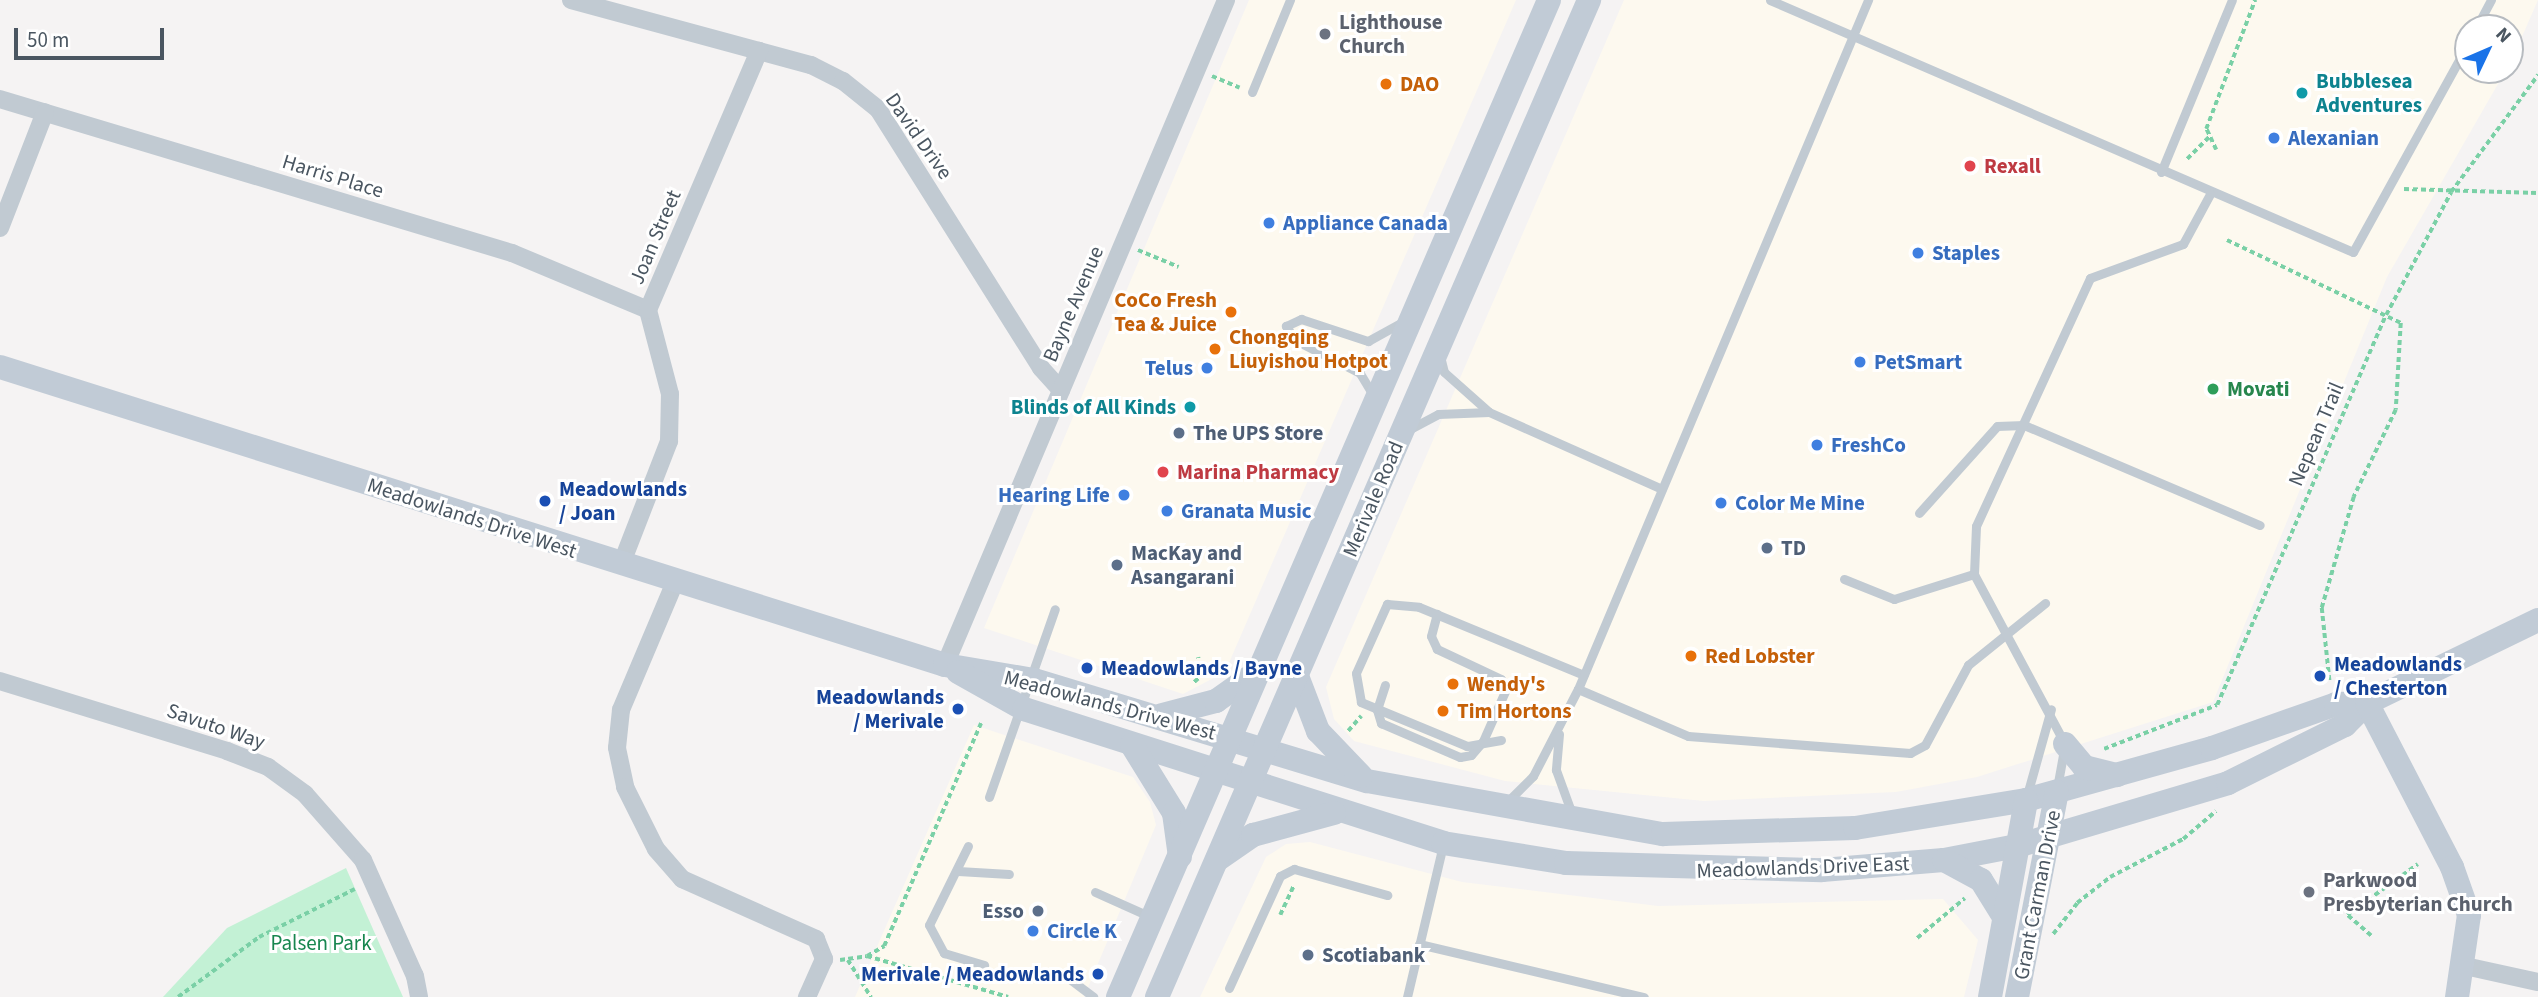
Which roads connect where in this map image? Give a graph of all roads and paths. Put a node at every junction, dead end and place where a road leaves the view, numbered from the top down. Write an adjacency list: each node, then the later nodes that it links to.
1 (571, 0): 11 (street, David Drive)
2 (1226, 0): 12 (street, Bayne Avenue)
3 (1290, 0): 15 (lane)
4 (1549, 0): 30 (main road, Merivale Road)
5 (1589, 0): 33 (main road, Merivale Road)
6 (1770, 0): 10 (lane)
7 (1868, 0): 10 (lane)
8 (2232, 0): 21 (lane)
9 (2255, 0): 18 (path)
10 (1854, 35): 21 (lane); 40 (lane)
11 (759, 51): 31 (street, Joan Street); 35 (street, David Drive)
12 (1197, 70): 15 (path); 28 (street, Bayne Avenue)
13 (2454, 71): 22 (lane)
14 (2538, 75): 23 (path, Nepean Trail)
15 (1252, 92)
16 (0, 99): 17 (street, Harris Place)
17 (45, 112): 26 (street); 31 (street, Harris Place)
18 (2209, 137): 19 (path); 20 (path)
19 (2216, 150)
20 (2187, 159)
21 (2161, 172): 25 (lane)
22 (2391, 190): 23 (path); 25 (lane)
23 (2451, 192): 24 (path); 32 (path, Nepean Trail)
24 (2538, 193)
25 (2210, 194): 38 (lane)
26 (0, 228)
27 (2227, 240): 32 (path)
28 (1123, 243): 29 (path); 35 (street, Bayne Avenue)
29 (1179, 267)
30 (1418, 308): 36 (main road, Merivale Road); 36 (lane)
31 (648, 310): 43 (street, Joan Street)
32 (2386, 315): 58 (path); 75 (path, Nepean Trail)
33 (1438, 348): 37 (lane); 39 (main road, Merivale Road)
34 (0, 367): 43 (main road, Meadowlands Drive West)
35 (1061, 390): 52 (street, Bayne Avenue)
36 (1375, 409): 53 (main road, Merivale Road)
37 (1489, 412): 39 (lane); 40 (lane)
38 (2024, 425): 41 (lane); 42 (lane); 44 (lane)
39 (1402, 433): 55 (main road, Merivale Road)
40 (1662, 489): 54 (lane)
41 (1919, 513)
42 (2260, 525)
43 (621, 565): 46 (main road, Meadowlands Drive West)
44 (1974, 574): 45 (lane); 51 (lane)
45 (1844, 579)
46 (675, 582): 52 (main road, Meadowlands Drive West); 108 (street)
47 (2046, 603): 51 (lane)
48 (1055, 609): 56 (lane)
49 (1437, 614): 54 (lane); 62 (lane); 73 (lane)
50 (2538, 620): 61 (main road, Meadowlands Drive East)
51 (2006, 632): 60 (lane); 64 (lane)
52 (945, 665): 56 (main road, Meadowlands Drive West); 63 (main road, Meadowlands Drive West)
53 (1265, 666): 65 (main road); 69 (main road, Merivale Road)
54 (1584, 674): 60 (lane)
55 (1297, 676): 74 (main road, Merivale Road); 78 (main road)
56 (1034, 680): 63 (lane); 65 (main road, Meadowlands Drive West)
57 (0, 681): 97 (street, Savuto Way)
58 (2330, 684)
59 (1385, 685): 62 (lane)
60 (1578, 689): 67 (lane)
61 (2367, 703): 77 (main road, Meadowlands Drive East); 87 (main road, Meadowlands Drive East); 111 (main road)
62 (1373, 708): 68 (path); 73 (lane)
63 (1024, 709): 72 (main road, Meadowlands Drive West); 81 (lane)
64 (2052, 709): 71 (lane); 82 (lane)
65 (1158, 715): 69 (main road, Meadowlands Drive West)
66 (981, 723): 107 (path)
67 (1559, 729): 83 (lane); 86 (lane)
68 (1344, 737)
69 (1233, 739): 74 (main road, Meadowlands Drive East); 76 (main road, Merivale Road)
70 (1501, 740): 73 (lane)
71 (2065, 744): 77 (main road); 80 (lane)
72 (1132, 745): 76 (main road, Meadowlands Drive West); 91 (main road)
73 (1478, 747)
74 (1265, 750): 78 (main road, Meadowlands Drive East); 79 (main road, Merivale Road)
75 (2097, 759)
76 (1217, 774): 79 (main road, Meadowlands Drive East); 91 (main road, Merivale Road)
77 (2121, 775): 80 (main road, Meadowlands Drive East)
78 (1367, 781): 83 (main road, Meadowlands Drive East)
79 (1249, 785): 85 (main road, Meadowlands Drive East); 93 (main road, Merivale Road)
80 (2057, 792): 82 (main road, Meadowlands Drive East); 87 (main road, Grant Carman Drive)
81 (989, 797)
82 (2026, 800): 86 (main road, Meadowlands Drive East); 90 (main road, Grant Carman Drive)
83 (1500, 809): 86 (main road, Meadowlands Drive East)
84 (2216, 811): 105 (path)
85 (1336, 812): 88 (main road, Meadowlands Drive East); 93 (main road)
86 (1577, 822)
87 (2051, 837): 90 (main road, Meadowlands Drive East); 126 (main road, Grant Carman Drive)
88 (1443, 843): 92 (main road, Meadowlands Drive East); 106 (lane)
89 (968, 846): 95 (lane)
90 (2017, 846): 92 (main road, Meadowlands Drive East); 101 (main road, Grant Carman Drive)
91 (1181, 858): 102 (main road, Merivale Road)
92 (1944, 860): 101 (main road)
93 (1217, 861): 122 (main road, Merivale Road)
94 (2418, 864): 103 (path)
95 (957, 871): 96 (lane); 110 (lane)
96 (1009, 874)
97 (372, 881): 115 (path); 116 (street, Savuto Way)
98 (1095, 891): 102 (lane)
99 (1975, 894): 104 (path)
100 (1387, 895): 114 (lane)
101 (2004, 916): 125 (main road, Grant Carman Drive)
102 (1153, 918): 121 (main road, Merivale Road)
103 (2371, 936)
104 (1917, 939)
105 (2050, 939)
106 (1419, 944): 123 (lane); 124 (lane)
107 (867, 956): 109 (path); 119 (path)
108 (824, 959): 109 (path); 117 (street)
109 (848, 960): 118 (path)
110 (984, 965)
111 (2465, 966): 113 (street); 127 (main road)
112 (1063, 974): 120 (lane)
113 (2538, 982)
114 (1229, 988)
115 (178, 997)
116 (419, 997)
117 (807, 997)
118 (871, 997)
119 (1008, 997)
120 (1093, 997)
121 (1118, 997)
122 (1157, 997)
123 (1407, 997)
124 (1644, 997)
125 (1990, 997)
126 (2017, 997)
127 (2457, 997)

